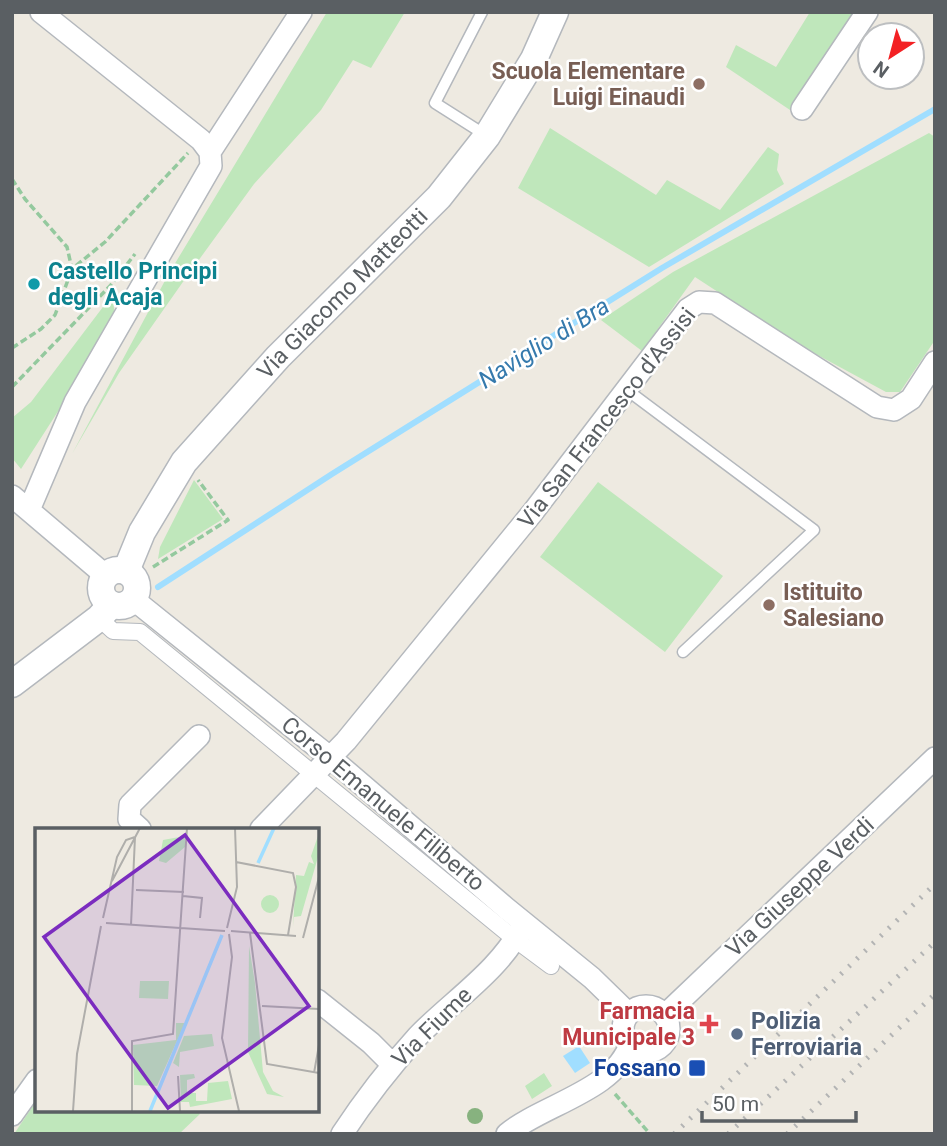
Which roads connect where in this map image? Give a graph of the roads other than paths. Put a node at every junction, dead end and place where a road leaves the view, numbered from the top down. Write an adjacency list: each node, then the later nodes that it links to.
1 (41, 12): 8 (street)
2 (301, 12): 8 (street)
3 (482, 12): 7 (lane)
4 (555, 12): 7 (street, Via Giacomo Matteotti)
5 (867, 12): 6 (street)
6 (802, 110)
7 (487, 136): 12 (street, Via Giacomo Matteotti)
8 (205, 146): 11 (street)
9 (935, 362): 10 (street, Via San Francesco d'Assisi)
10 (627, 390): 13 (lane); 17 (street, Via San Francesco d'Assisi)
11 (21, 503): 12 (street)
12 (118, 591): 14 (street); 17 (street, Corso Emanuele Filiberto); 18 (street, Corso Emanuele Filiberto)
13 (683, 652)
14 (12, 684)
15 (200, 736): 19 (street)
16 (935, 758): 25 (street, Via Giuseppe Verdi)
17 (332, 759): 18 (street, Via San Francesco d'Assisi); 21 (street, Corso Emanuele Filiberto)
18 (314, 776): 20 (street, Via San Francesco d'Assisi); 21 (street, Corso Emanuele Filiberto)
19 (139, 828)
20 (262, 828)
21 (520, 932): 22 (street, Corso Emanuele Filiberto); 24 (street, Corso Emanuele Filiberto); 27 (street, Via Fiume)
22 (551, 966)
23 (318, 1001): 27 (street)
24 (629, 1014): 25 (street); 26 (street)
25 (665, 1015): 26 (street)
26 (629, 1044): 31 (street)
27 (393, 1065): 30 (street, Via Fiume)
28 (35, 1083): 29 (street)
29 (12, 1115)
30 (342, 1134)
31 (507, 1134)

